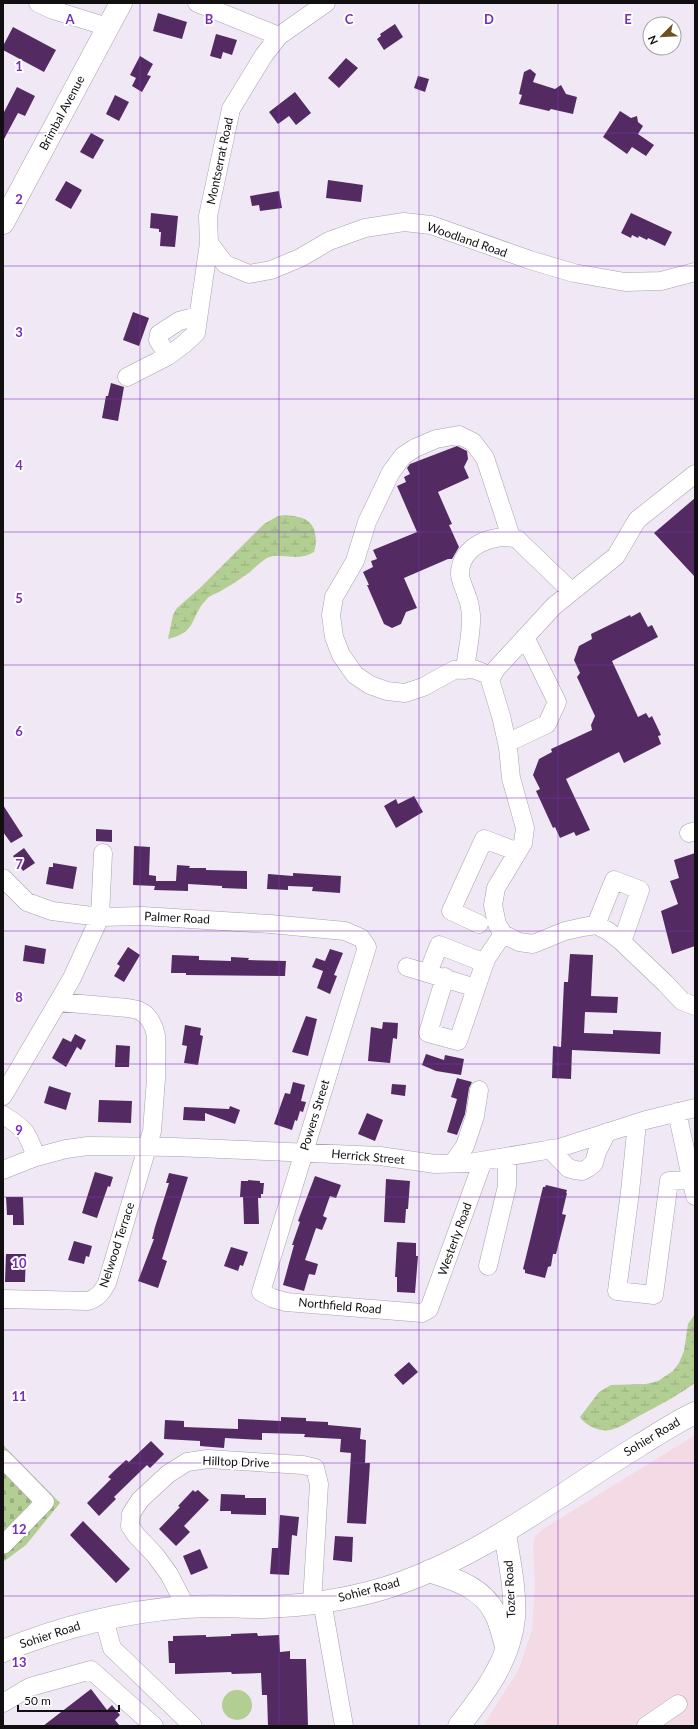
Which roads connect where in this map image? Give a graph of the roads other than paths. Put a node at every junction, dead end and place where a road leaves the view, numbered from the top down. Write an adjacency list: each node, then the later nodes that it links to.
1 (38, 3): 5 (street)
2 (121, 3): 5 (main road, Brimbal Avenue)
3 (197, 3): 6 (street)
4 (326, 3): 6 (street, Montserrat Road)
5 (108, 27): 7 (main road, Brimbal Avenue)
6 (279, 36): 9 (street, Montserrat Road)
7 (9, 199): 8 (main road, Brimbal Avenue)
8 (3, 223)
9 (209, 243): 10 (street, Woodland Road); 11 (street, Montserrat Road)
10 (695, 272)
11 (197, 324): 12 (street); 12 (street)
12 (168, 356): 13 (street)
13 (127, 377)
14 (695, 474): 16 (street)
15 (512, 537): 16 (street); 18 (street); 18 (street)
16 (571, 591): 17 (street)
17 (525, 637): 19 (street); 20 (street)
18 (465, 670): 19 (street)
19 (492, 676): 20 (street)
20 (507, 743): 21 (street)
21 (518, 852): 25 (street); 27 (street)
22 (103, 853): 24 (street)
23 (3, 878): 24 (street, Palmer Road)
24 (100, 917): 28 (street, Palmer Road); 34 (street)
25 (480, 924)
26 (596, 925): 27 (street); 29 (street); 29 (street)
27 (503, 934): 30 (street)
28 (361, 938): 45 (street, Powers Street)
29 (622, 942): 35 (street)
30 (485, 963): 32 (street); 33 (street)
31 (407, 967): 32 (street)
32 (436, 975): 33 (street); 33 (street)
33 (476, 988)
34 (58, 1002): 37 (street); 43 (street, Nelwood Terrace)
35 (695, 1006)
36 (478, 1090): 49 (street)
37 (3, 1096)
38 (695, 1108): 39 (street, Herrick Street)
39 (677, 1112): 41 (street, Herrick Street); 51 (street)
40 (3, 1115): 46 (street)
41 (637, 1123): 42 (street, Herrick Street); 51 (street)
42 (608, 1132): 44 (street, Herrick Street); 44 (street)
43 (147, 1146): 45 (street, Herrick Street); 46 (street, Herrick Street); 54 (street, Nelwood Terrace)
44 (550, 1149): 47 (street, Herrick Street)
45 (304, 1153): 49 (street, Herrick Street); 53 (street, Powers Street)
46 (36, 1157): 50 (street, Herrick Street)
47 (507, 1157): 48 (street, Herrick Street); 52 (street)
48 (484, 1161): 49 (street, Herrick Street); 55 (street, Westerly Road)
49 (453, 1163)
50 (3, 1170)
51 (693, 1188)
52 (488, 1266)
53 (261, 1292): 55 (street, Northfield Road)
54 (3, 1299)
55 (422, 1313)
56 (695, 1413): 58 (main road, Sohier Road)
57 (3, 1459): 59 (street)
58 (505, 1533): 60 (main road, Sohier Road); 64 (main road, Tozer Road)
59 (3, 1545)
60 (429, 1571): 61 (main road, Sohier Road); 64 (main road)
61 (317, 1602): 62 (main road, Sohier Road); 62 (street, Hilltop Drive); 70 (street)
62 (186, 1607): 63 (main road, Sohier Road)
63 (104, 1619): 65 (main road, Sohier Road); 69 (street)
64 (507, 1650): 71 (main road, Tozer Road)
65 (3, 1651)
66 (3, 1703): 68 (street)
67 (678, 1704): 72 (street)
68 (154, 1726)
69 (193, 1726)
70 (344, 1726)
71 (459, 1726)
72 (646, 1726)

